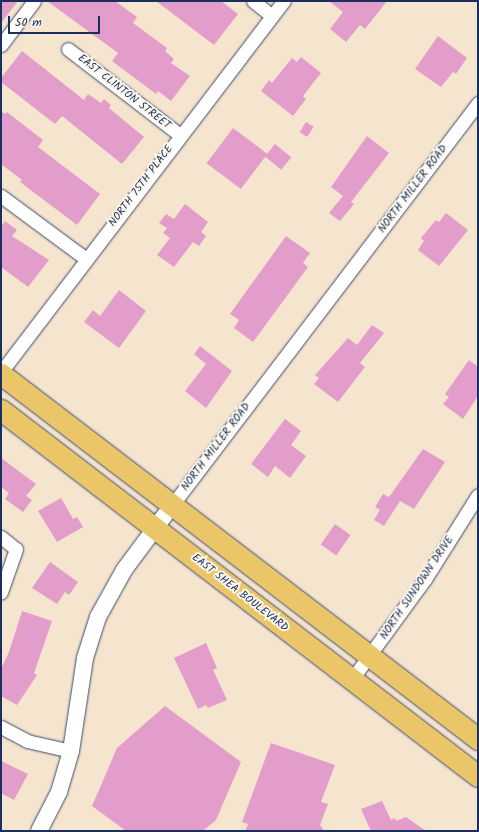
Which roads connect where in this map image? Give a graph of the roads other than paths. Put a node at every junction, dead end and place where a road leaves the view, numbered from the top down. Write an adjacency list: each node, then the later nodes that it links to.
1 (34, 1): 5 (street)
2 (253, 1): 4 (street)
3 (284, 1): 4 (street, NORTH 75TH PLACE)
4 (272, 16): 8 (street, NORTH 75TH PLACE)
5 (1, 45)
6 (68, 49): 8 (street, EAST CLINTON STREET)
7 (478, 103): 14 (street, NORTH MILLER ROAD)
8 (180, 135): 10 (street, NORTH 75TH PLACE)
9 (1, 196): 10 (street)
10 (86, 259): 11 (street, NORTH 75TH PLACE)
11 (1, 373): 14 (main road)
12 (1, 410): 15 (main road, EAST SHEA BOULEVARD)
13 (478, 495): 18 (street, NORTH SUNDOWN DRIVE)
14 (173, 504): 15 (street, NORTH MILLER ROAD); 18 (main road)
15 (155, 527): 19 (main road, EAST SHEA BOULEVARD); 22 (street, NORTH MILLER ROAD)
16 (1, 537): 17 (street)
17 (1, 592)
18 (370, 656): 19 (street, NORTH SUNDOWN DRIVE); 21 (main road)
19 (352, 679): 23 (main road, EAST SHEA BOULEVARD)
20 (1, 727): 22 (street)
21 (478, 739)
22 (71, 751): 24 (street, NORTH MILLER ROAD)
23 (478, 776)
24 (39, 831)

